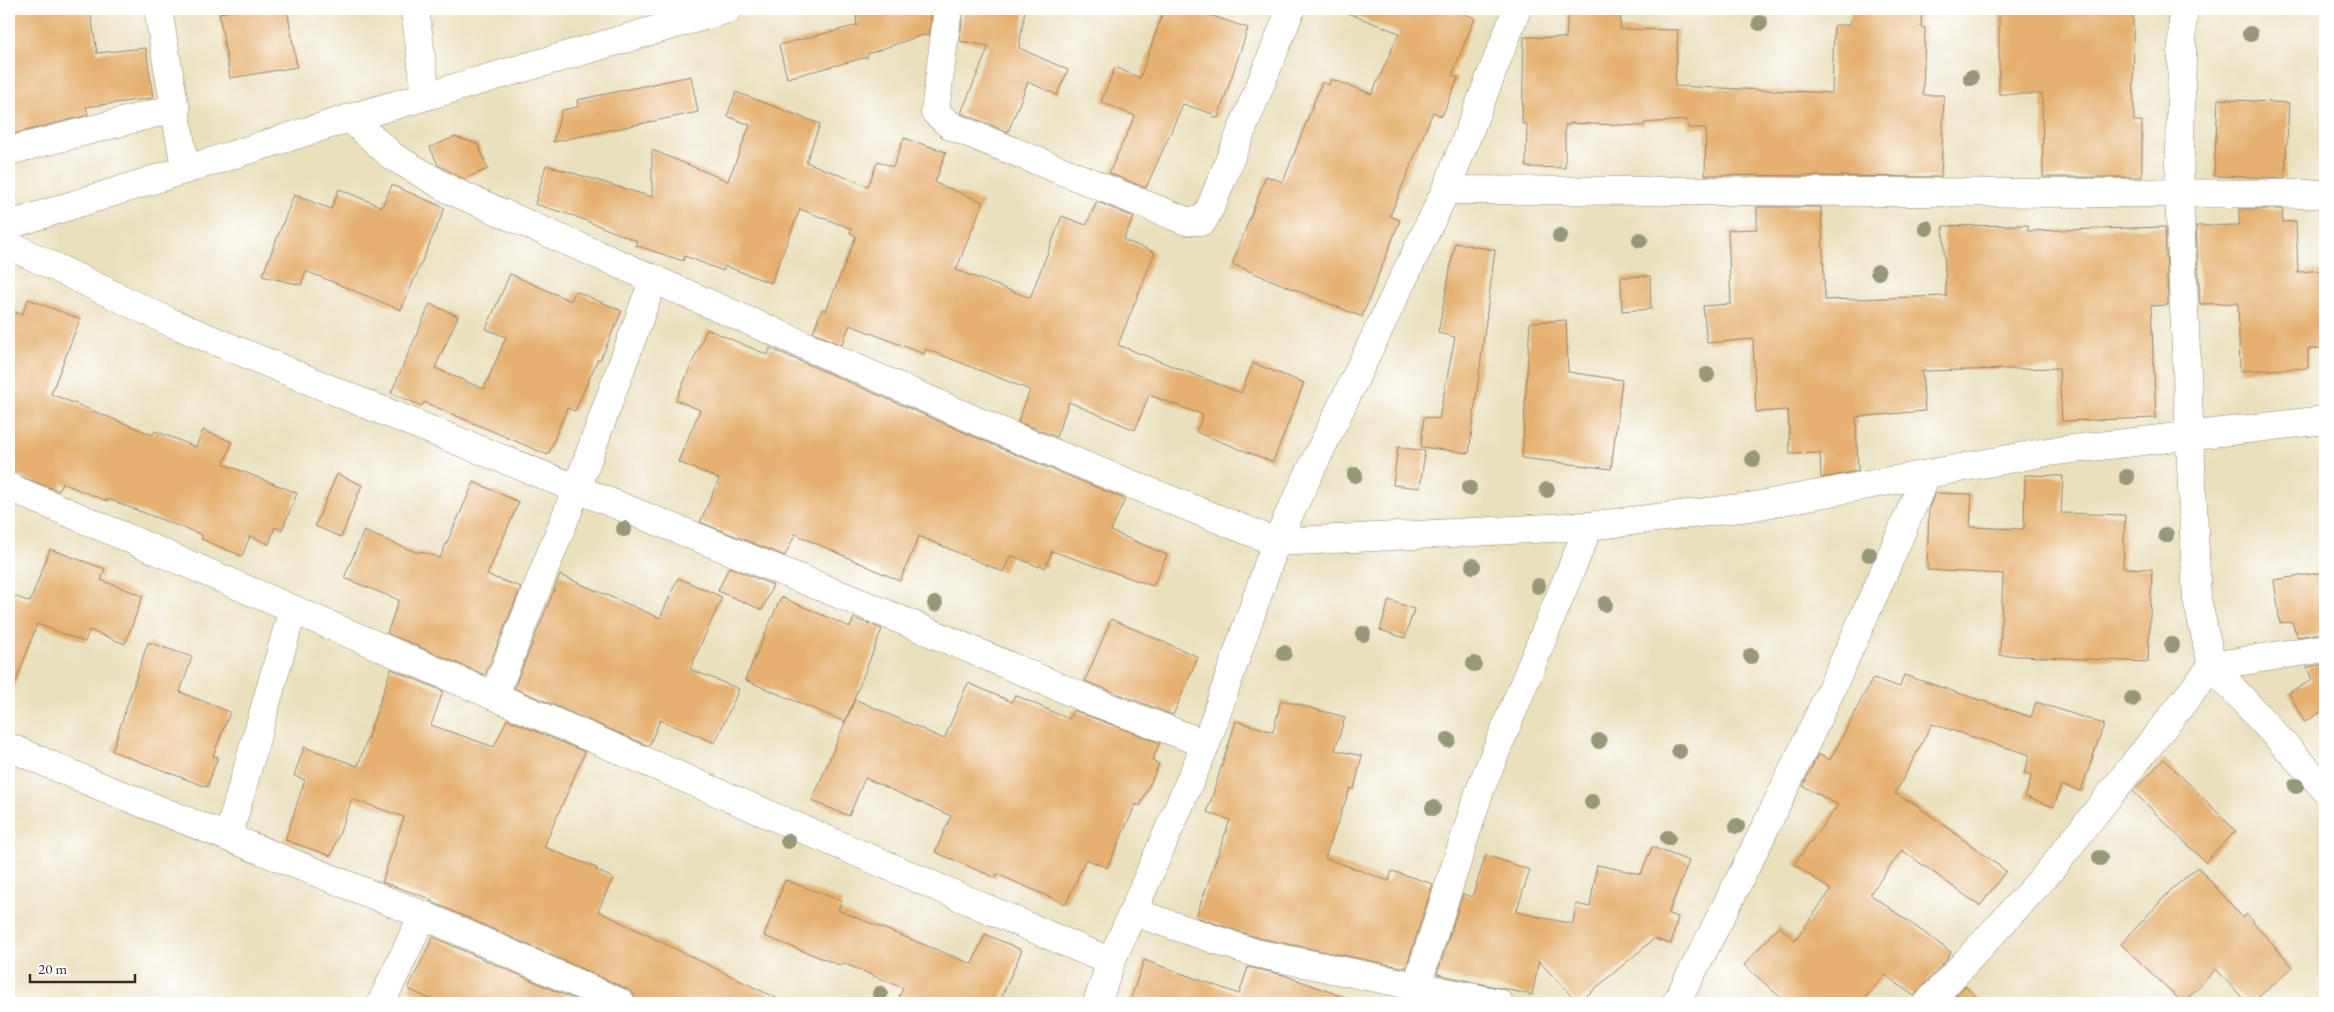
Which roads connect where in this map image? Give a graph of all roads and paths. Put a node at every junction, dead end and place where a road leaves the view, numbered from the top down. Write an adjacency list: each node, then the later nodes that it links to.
1 (158, 9): 10 (street)
2 (415, 9): 9 (street)
3 (728, 9): 8 (street)
4 (948, 9): 5 (street)
5 (1291, 9)
6 (1517, 9): 14 (street)
7 (2183, 9): 15 (street)
8 (678, 16): 9 (street)
9 (426, 96): 11 (street)
10 (176, 108): 12 (street); 13 (street)
11 (350, 118): 13 (street); 19 (street)
12 (9, 151)
13 (185, 168): 17 (street)
14 (1446, 190): 15 (street); 26 (street)
15 (2179, 194): 16 (street); 21 (street)
16 (2325, 194)
17 (9, 225)
18 (9, 245): 24 (street)
19 (654, 278): 24 (street); 26 (street)
20 (2325, 420): 21 (street)
21 (2189, 435): 22 (street); 29 (street)
22 (1926, 475): 25 (street); 43 (street)
23 (9, 487): 27 (street)
24 (577, 488): 30 (street); 31 (street)
25 (1589, 526): 26 (street); 38 (street)
26 (1276, 542): 31 (street)
27 (293, 609): 30 (street); 34 (street)
28 (2325, 648): 29 (street)
29 (2212, 666): 33 (street); 44 (street)
30 (494, 696): 37 (street)
31 (1206, 744): 35 (street)
32 (9, 747): 34 (street)
33 (2325, 789)
34 (228, 837): 36 (street)
35 (1134, 912): 37 (street); 38 (street)
36 (423, 915): 39 (street); 40 (street)
37 (1111, 962): 41 (street)
38 (1416, 988): 42 (street)
39 (380, 1003)
40 (620, 1003)
41 (1097, 1003)
42 (1498, 1003)
43 (1676, 1003)
44 (1928, 1003)

